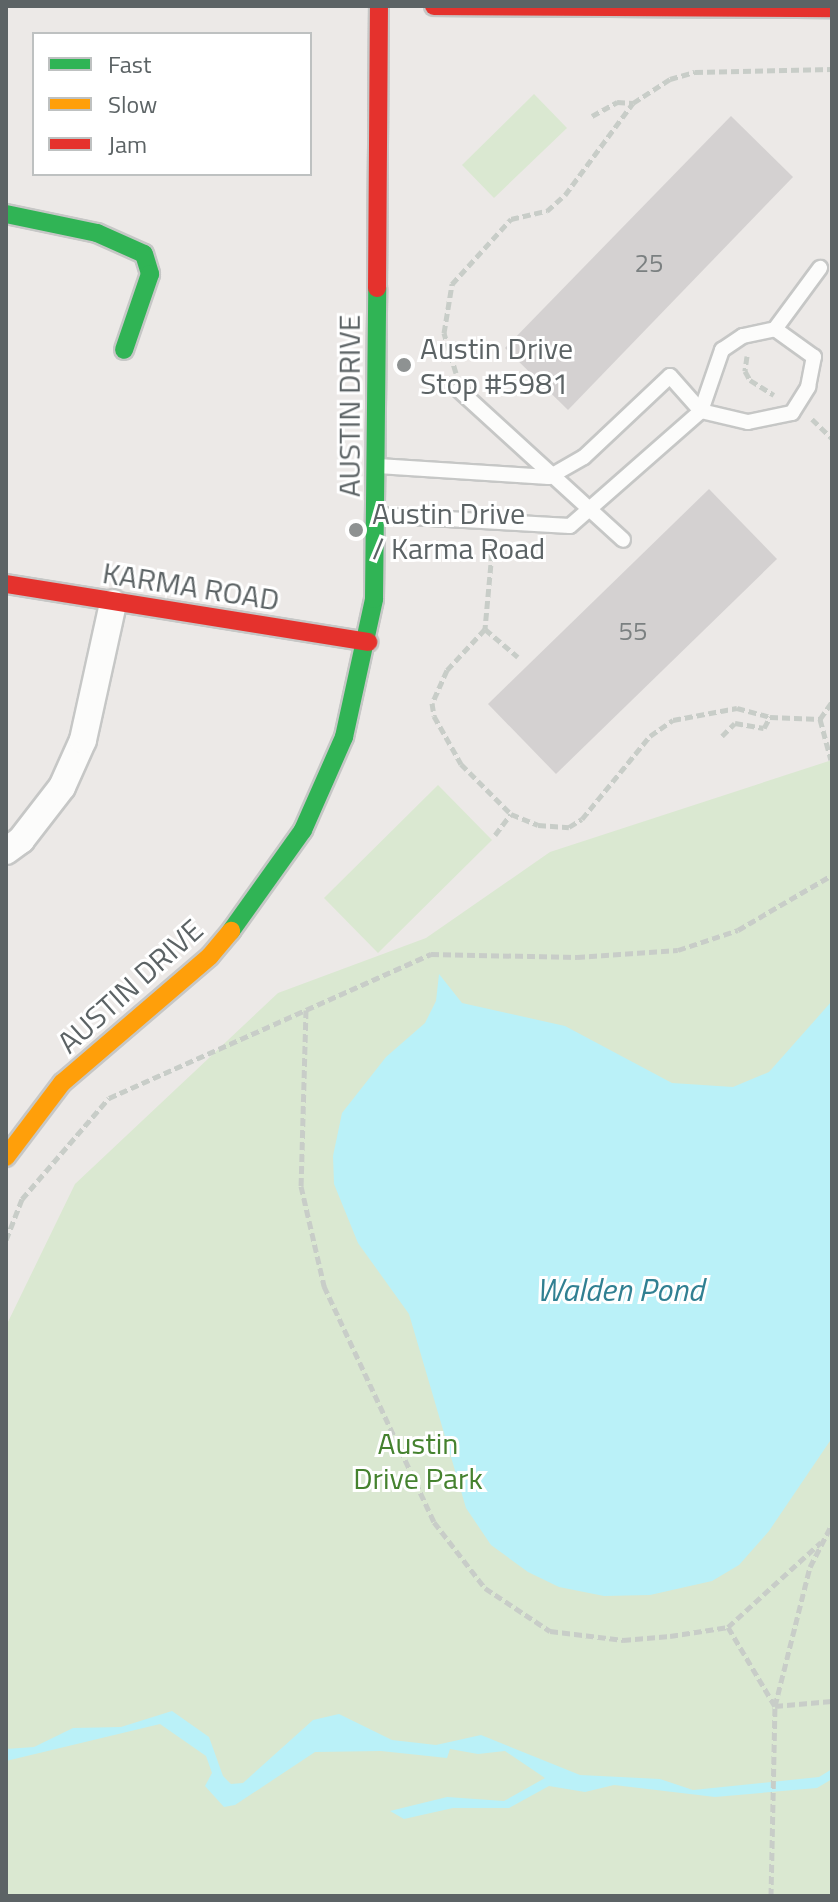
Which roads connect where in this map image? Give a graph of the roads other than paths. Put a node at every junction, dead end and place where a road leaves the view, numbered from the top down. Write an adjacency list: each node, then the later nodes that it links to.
1 (379, 6): 10 (street, AUSTIN DRIVE)
2 (434, 6): 3 (street)
3 (832, 8)
4 (6, 214): 7 (street)
5 (820, 268): 6 (lane)
6 (775, 329): 9 (lane); 9 (lane)
7 (124, 350)
8 (459, 390): 11 (lane)
9 (701, 411): 11 (lane); 12 (lane)
10 (377, 466): 11 (lane); 13 (street, AUSTIN DRIVE)
11 (549, 477): 12 (lane)
12 (587, 512): 13 (lane); 14 (lane)
13 (377, 515): 17 (street, AUSTIN DRIVE)
14 (623, 540)
15 (6, 584): 16 (street, KARMA ROAD)
16 (113, 603): 17 (street, KARMA ROAD); 18 (street)
17 (368, 642): 19 (street, AUSTIN DRIVE)
18 (6, 851)
19 (6, 1157)

